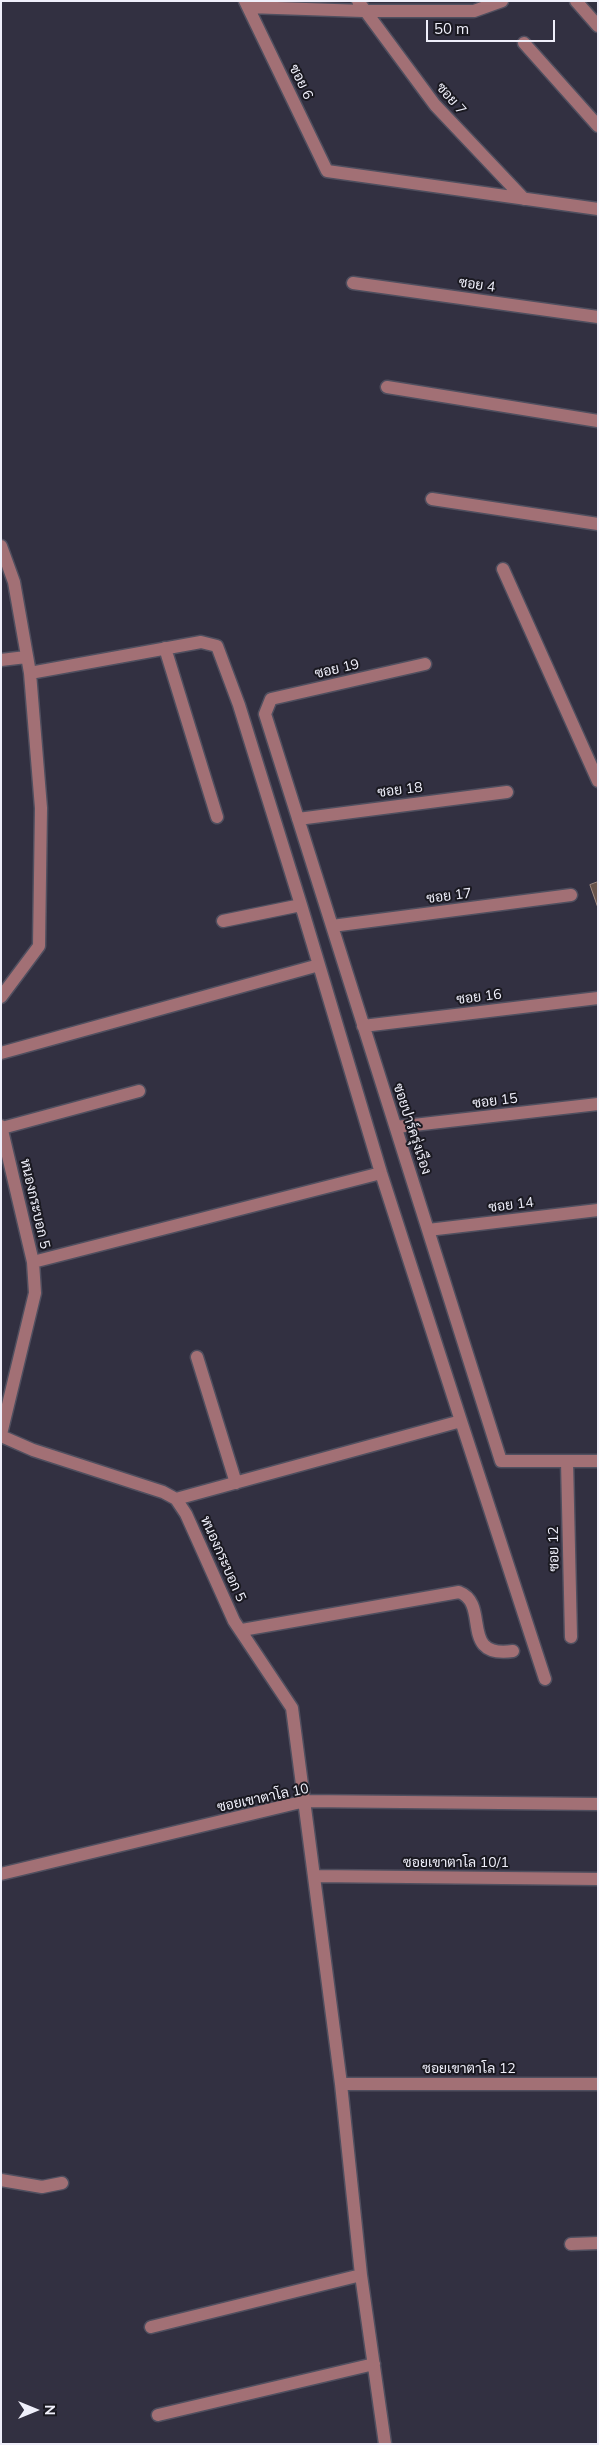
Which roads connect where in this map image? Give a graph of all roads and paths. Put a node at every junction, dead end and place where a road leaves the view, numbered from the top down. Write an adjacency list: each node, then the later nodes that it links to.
1 (502, 1): 5 (street)
2 (576, 1): 6 (street)
3 (246, 4): 4 (street); 9 (street, ซอย 6)
4 (361, 6): 5 (street); 9 (street, ซอย 7)
5 (471, 6)
6 (598, 26)
7 (524, 43): 8 (street)
8 (598, 126)
9 (524, 199): 10 (street)
10 (598, 209)
11 (353, 283): 12 (street, ซอย 4)
12 (598, 317)
13 (387, 387): 14 (street)
14 (598, 421)
15 (432, 498): 16 (street)
16 (598, 524)
17 (1, 546): 20 (street)
18 (503, 569): 25 (street)
19 (165, 648): 23 (street); 27 (street); 30 (street)
20 (26, 657): 21 (street); 23 (street)
21 (1, 660)
22 (425, 664): 24 (street, ซอย 19)
23 (30, 673): 34 (street)
24 (264, 714): 28 (street, ซอยปาร์ครุ่งเรือง)
25 (598, 781)
26 (507, 792): 28 (street, ซอย 18)
27 (216, 817)
28 (298, 819): 32 (street, ซอยปาร์ครุ่งเรือง)
29 (571, 895): 32 (street, ซอย 17)
30 (301, 905): 31 (street); 33 (street)
31 (223, 921)
32 (332, 926): 36 (street, ซอยปาร์ครุ่งเรือง)
33 (319, 965): 37 (street); 42 (street)
34 (1, 997)
35 (598, 998): 36 (street, ซอย 16)
36 (363, 1026): 41 (street, ซอยปาร์ครุ่งเรือง)
37 (1, 1053)
38 (139, 1091): 40 (street)
39 (598, 1104): 41 (street, ซอย 15)
40 (1, 1127): 45 (street, หนองกระบอก 5)
41 (396, 1127): 44 (street, ซอยปาร์ครุ่งเรือง)
42 (381, 1173): 45 (street); 47 (street)
43 (598, 1210): 44 (street, ซอย 14)
44 (428, 1230): 49 (street, ซอยปาร์ครุ่งเรือง)
45 (33, 1262): 48 (street, หนองกระบอก 5)
46 (197, 1357): 51 (street)
47 (461, 1421): 51 (street); 56 (street)
48 (1, 1435): 52 (street, หนองกระบอก 5)
49 (568, 1461): 50 (street, ซอยปาร์ครุ่งเรือง); 54 (street, ซอย 12)
50 (598, 1461)
51 (236, 1483): 52 (street)
52 (176, 1499): 53 (street, หนองกระบอก 5)
53 (242, 1630): 55 (street); 57 (street, หนองกระบอก 5)
54 (572, 1637)
55 (514, 1651)
56 (545, 1679)
57 (306, 1801): 58 (street, ซอยเขาตาโล 10); 59 (street, ซอยเขาตาโล 10); 60 (street, หนองกระบอก 5)
58 (598, 1804)
59 (1, 1874)
60 (314, 1876): 61 (street, ซอยเขาตาโล 10/1); 62 (street, หนองกระบอก 5)
61 (598, 1878)
62 (341, 2084): 63 (street, ซอยเขาตาโล 12); 68 (street, หนองกระบอก 5)
63 (598, 2084)
64 (1, 2180): 65 (street)
65 (62, 2183)
66 (598, 2243): 67 (street)
67 (572, 2244)
68 (361, 2275): 69 (street); 70 (street, หนองกระบอก 5)
69 (151, 2327)
70 (374, 2364): 71 (street); 72 (street, หนองกระบอก 5)
71 (158, 2415)
72 (385, 2444)

